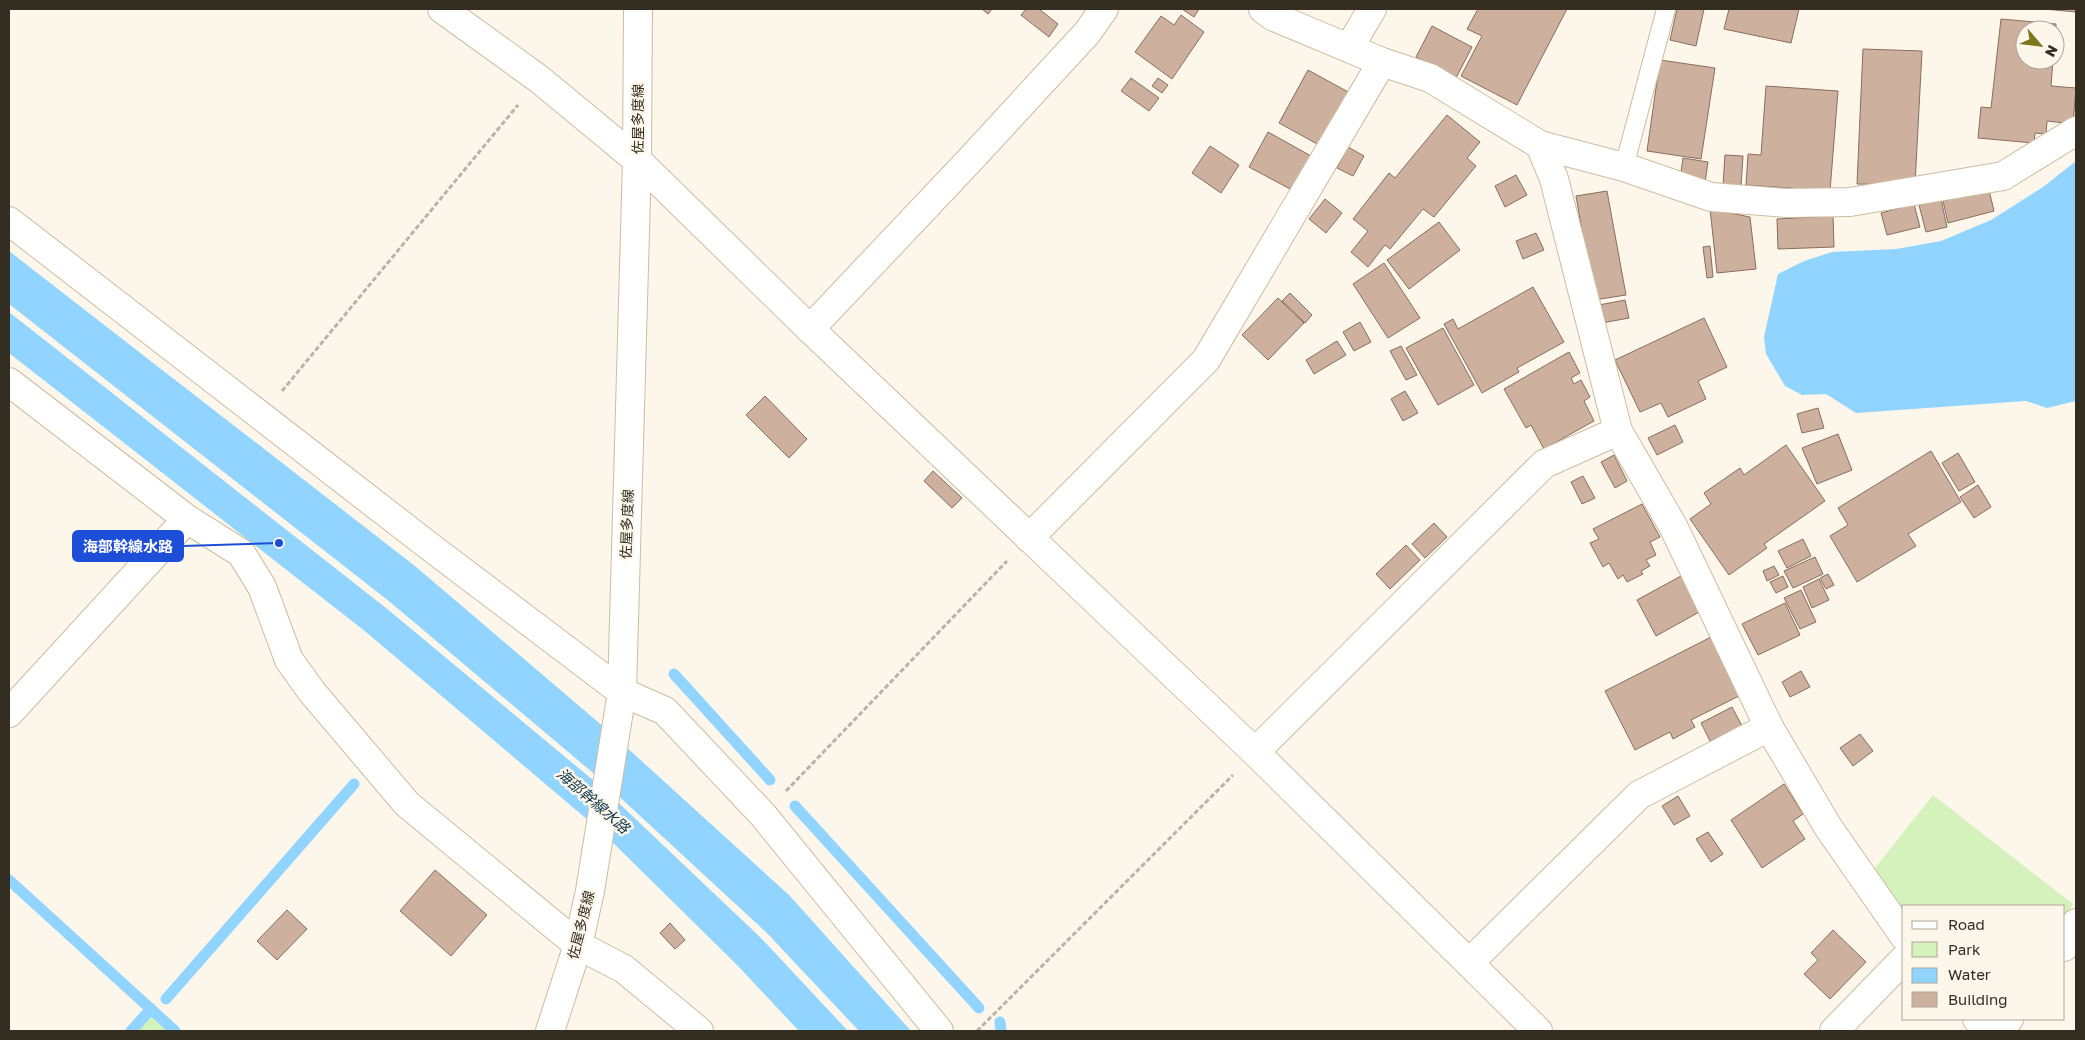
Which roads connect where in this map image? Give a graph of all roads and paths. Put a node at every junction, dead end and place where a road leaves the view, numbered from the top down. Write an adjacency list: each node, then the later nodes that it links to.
1 (442, 9): 9 (street)
2 (638, 9): 12 (street, 佐屋多度線)
3 (1104, 9): 15 (street)
4 (1263, 9): 7 (street)
5 (1372, 9): 7 (street)
6 (1666, 9): 13 (lane)
7 (1349, 48): 8 (street)
8 (1382, 62): 11 (street); 20 (street)
9 (539, 79): 12 (street); 17 (path)
10 (2076, 131): 13 (street)
11 (1540, 145): 13 (street); 18 (street)
12 (638, 160): 15 (street); 21 (street, 佐屋多度線)
13 (1624, 167)
14 (9, 221): 17 (street)
15 (810, 329): 20 (street)
16 (9, 382): 19 (street)
17 (261, 416): 21 (street)
18 (1618, 430): 23 (street); 24 (street)
19 (187, 519): 22 (street); 28 (street)
20 (1029, 538): 24 (street); 25 (path)
21 (622, 692): 25 (street); 28 (street, 佐屋多度線)
22 (9, 713)
23 (1769, 727): 27 (street); 31 (street)
24 (1255, 752): 31 (street); 37 (path)
25 (763, 815): 36 (street)
26 (2076, 924): 29 (street)
27 (1902, 933)
28 (578, 945): 34 (street, 佐屋多度線); 35 (street)
29 (2065, 945)
30 (1902, 961): 39 (street)
31 (1469, 963): 38 (street)
32 (1978, 1020): 40 (street)
33 (2008, 1020): 41 (street)
34 (550, 1031)
35 (699, 1031)
36 (940, 1031)
37 (977, 1031)
38 (1538, 1031)
39 (1834, 1031)
40 (1989, 1031)
41 (1998, 1031)

